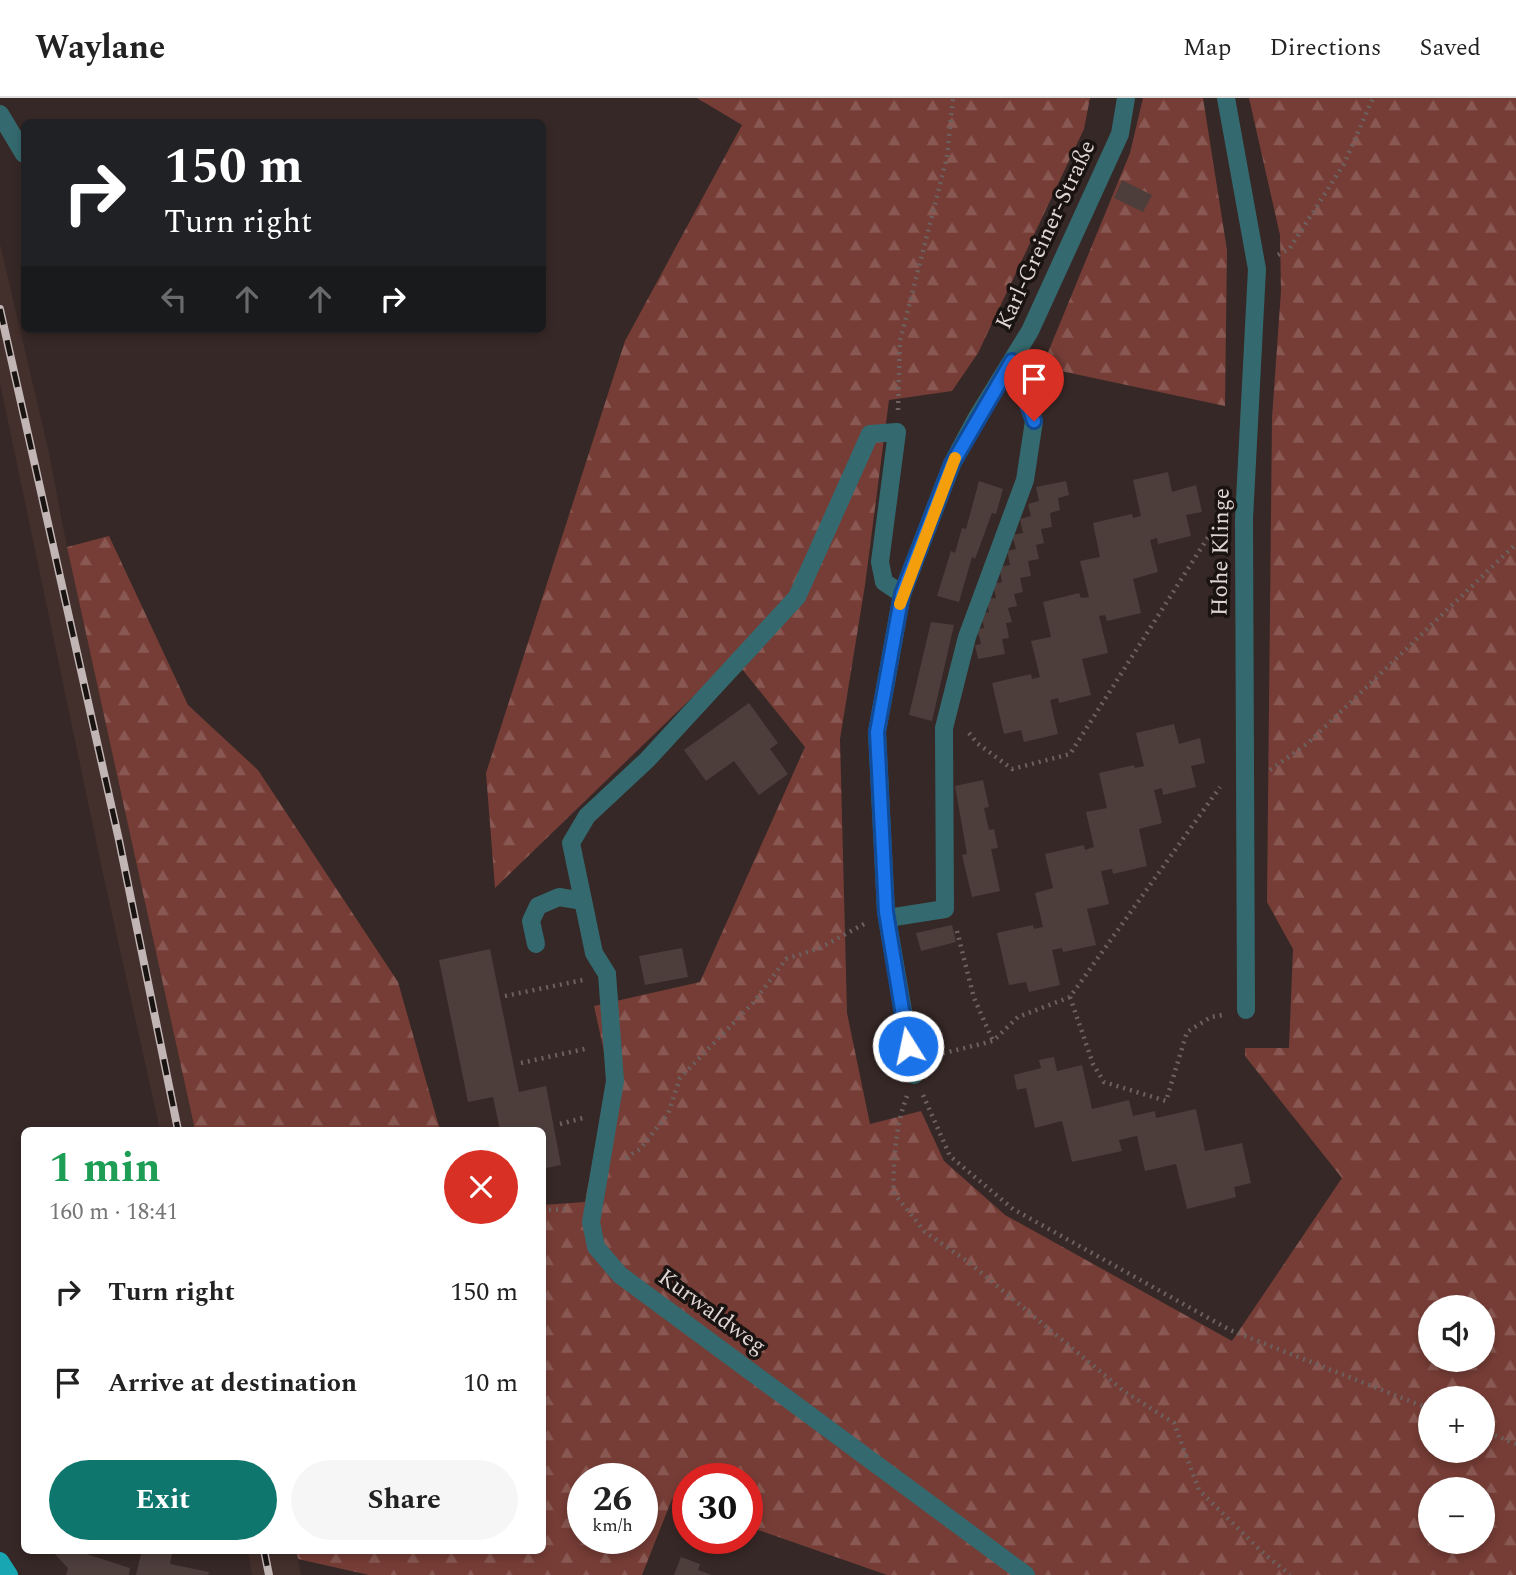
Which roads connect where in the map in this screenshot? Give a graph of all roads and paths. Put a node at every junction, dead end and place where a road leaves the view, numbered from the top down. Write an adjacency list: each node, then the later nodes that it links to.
1 (953, 98): 9 (path)
2 (1126, 98): 8 (street, Karl-Greiner-Straße)
3 (1226, 98): 7 (street, Hohe Klinge)
4 (1373, 98): 7 (path)
5 (0, 114): 6 (street)
6 (21, 149)
7 (1257, 269): 14 (street, Hohe Klinge)
8 (1012, 361): 12 (street, Karl-Greiner-Straße); 17 (street)
9 (897, 432): 12 (street); 16 (street)
10 (1211, 531): 13 (path)
11 (1516, 544): 14 (path)
12 (902, 594): 18 (street, Karl-Greiner-Straße)
13 (967, 731)
14 (1247, 786): 23 (street, Hohe Klinge)
15 (1213, 793): 22 (path)
16 (583, 901): 19 (street); 20 (street)
17 (945, 909): 18 (street); 24 (path)
18 (887, 915): 28 (street, Karl-Greiner-Straße); 29 (path)
19 (536, 944)
20 (607, 974): 21 (path); 25 (street, Kurwaldweg)
21 (505, 996)
22 (1070, 997): 23 (path); 24 (path)
23 (1246, 1010)
24 (993, 1041): 26 (path)
25 (612, 1043): 27 (path); 29 (street, Kurwaldweg)
26 (932, 1056)
27 (521, 1063)
28 (914, 1075): 30 (path); 36 (path)
29 (597, 1178): 35 (street, Kurwaldweg)
30 (1418, 1404)
31 (1495, 1435): 32 (path)
32 (1516, 1444)
33 (0, 1561): 34 (main road)
34 (9, 1575)
35 (1026, 1575)
36 (1290, 1575)

